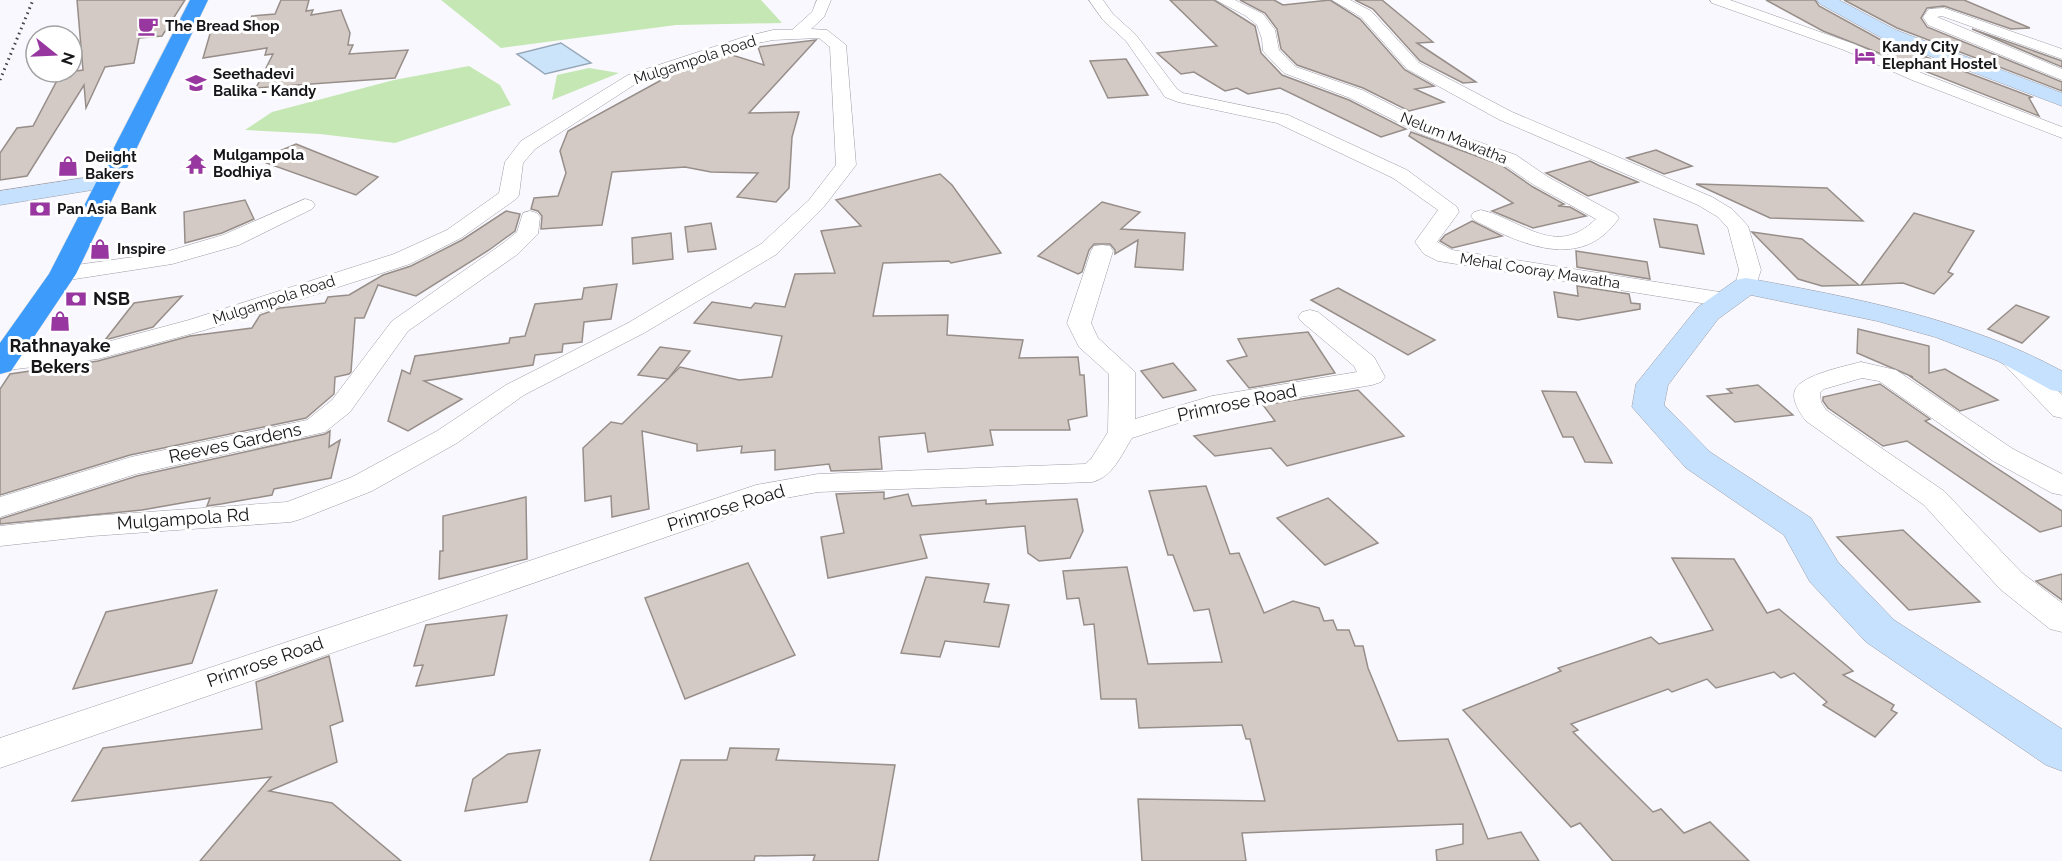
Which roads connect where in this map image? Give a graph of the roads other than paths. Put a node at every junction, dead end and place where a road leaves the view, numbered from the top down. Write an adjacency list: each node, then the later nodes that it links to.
1 (199, 0): 13 (highway)
2 (824, 0): 8 (street)
3 (1096, 0): 20 (street, Mehal Cooray Mawatha)
4 (1223, 0): 16 (street, Nelum Mawatha)
5 (1339, 0): 20 (street)
6 (1717, 0): 12 (street)
7 (1826, 0): 11 (street)
8 (797, 33): 23 (street, Mulgampola Road); 27 (street, Mulgampola Road)
9 (2062, 54): 10 (street)
10 (2062, 75)
11 (2062, 100)
12 (2062, 133)
13 (109, 181): 14 (street); 19 (highway)
14 (0, 198)
15 (305, 205): 19 (street)
16 (1481, 216)
17 (530, 217): 29 (street, Reeves Gardens)
18 (1102, 251): 26 (street)
19 (62, 274): 23 (highway)
20 (1736, 293): 22 (street); 32 (street)
21 (1310, 317): 26 (street, Primrose Road)
22 (2009, 355): 24 (street); 25 (street)
23 (0, 364)
24 (2062, 383)
25 (2062, 410)
26 (1122, 432): 33 (street, Primrose Road)
27 (362, 484): 30 (street, Mulgampola Rd)
28 (2062, 486): 31 (street)
29 (0, 507)
30 (0, 536)
31 (2062, 620)
32 (2062, 752)
33 (0, 753)

